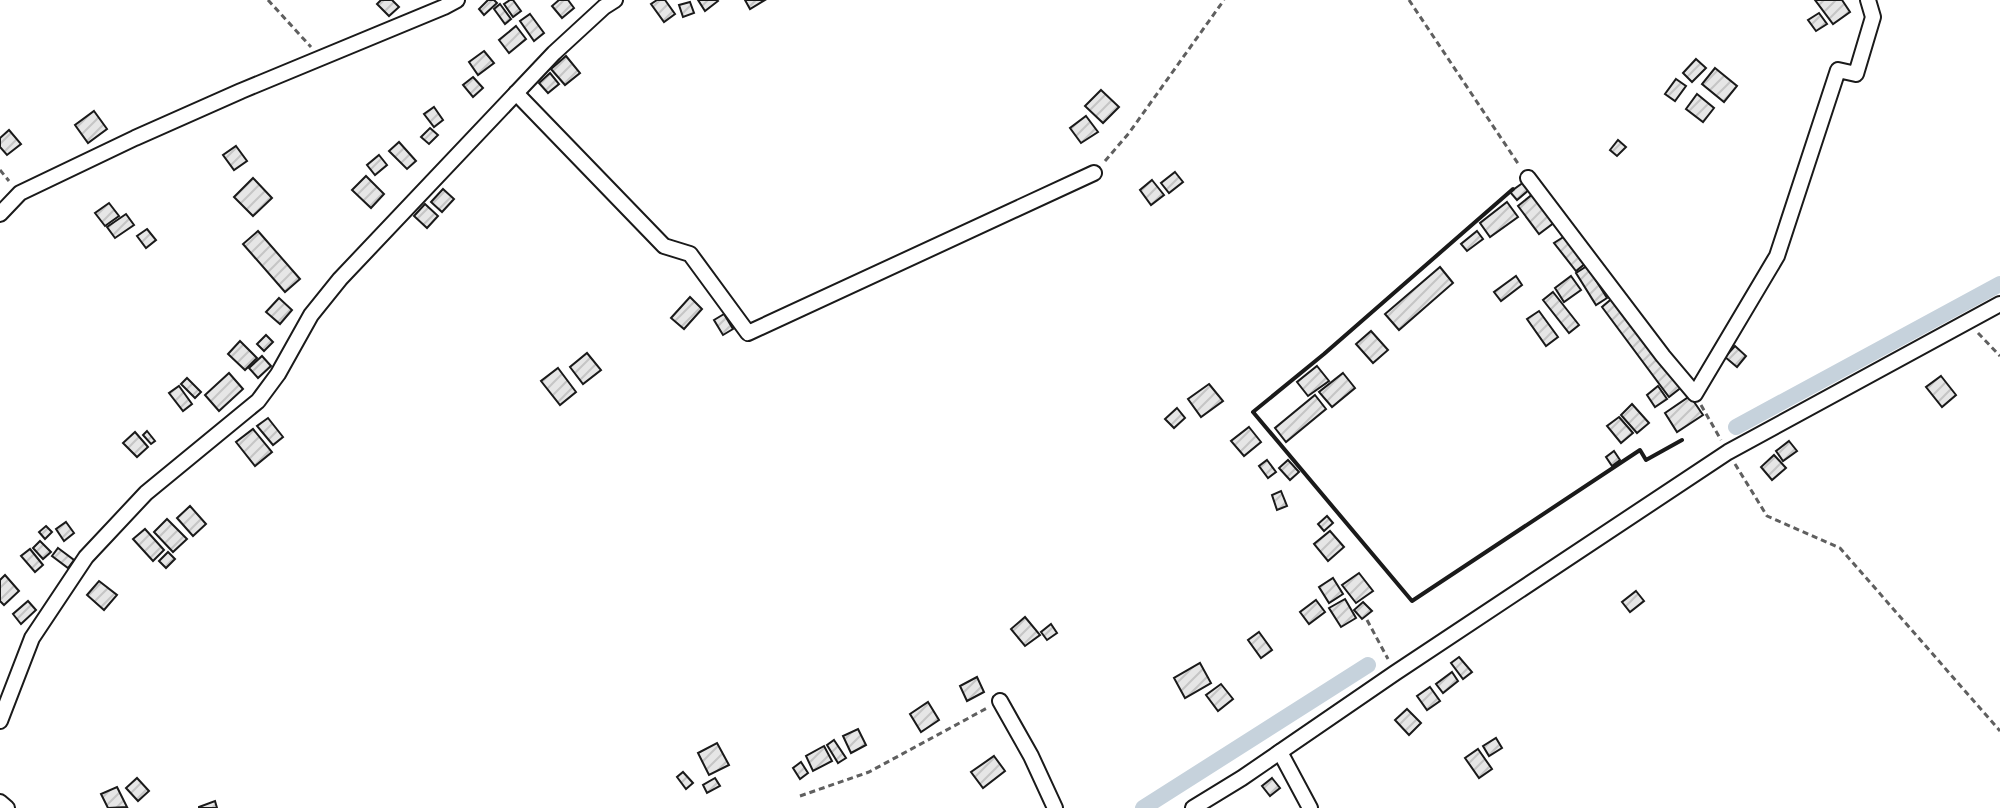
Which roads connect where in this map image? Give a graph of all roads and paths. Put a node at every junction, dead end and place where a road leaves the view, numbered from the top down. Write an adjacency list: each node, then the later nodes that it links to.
1 (268, 0): 7 (path)
2 (457, 0): 7 (street)
3 (615, 0): 8 (street)
4 (1224, 0): 9 (path)
5 (1409, 0): 10 (path)
6 (1868, 0): 15 (street)
7 (320, 59): 11 (street)
8 (516, 93): 9 (street); 20 (street)
9 (1094, 173)
10 (1528, 178): 15 (street)
11 (0, 214)
12 (2000, 304): 13 (street)
13 (1967, 321): 14 (path); 16 (street)
14 (2000, 356)
15 (1695, 394): 16 (path)
16 (1728, 452): 18 (street); 21 (path)
17 (1367, 620): 18 (path)
18 (1395, 673): 22 (street)
19 (1000, 701): 23 (path); 26 (street)
20 (0, 721)
21 (2000, 731)
22 (1280, 752): 27 (street); 28 (street)
23 (800, 796)
24 (0, 802): 25 (street)
25 (7, 808)
26 (1055, 808)
27 (1193, 808)
28 (1310, 808)

